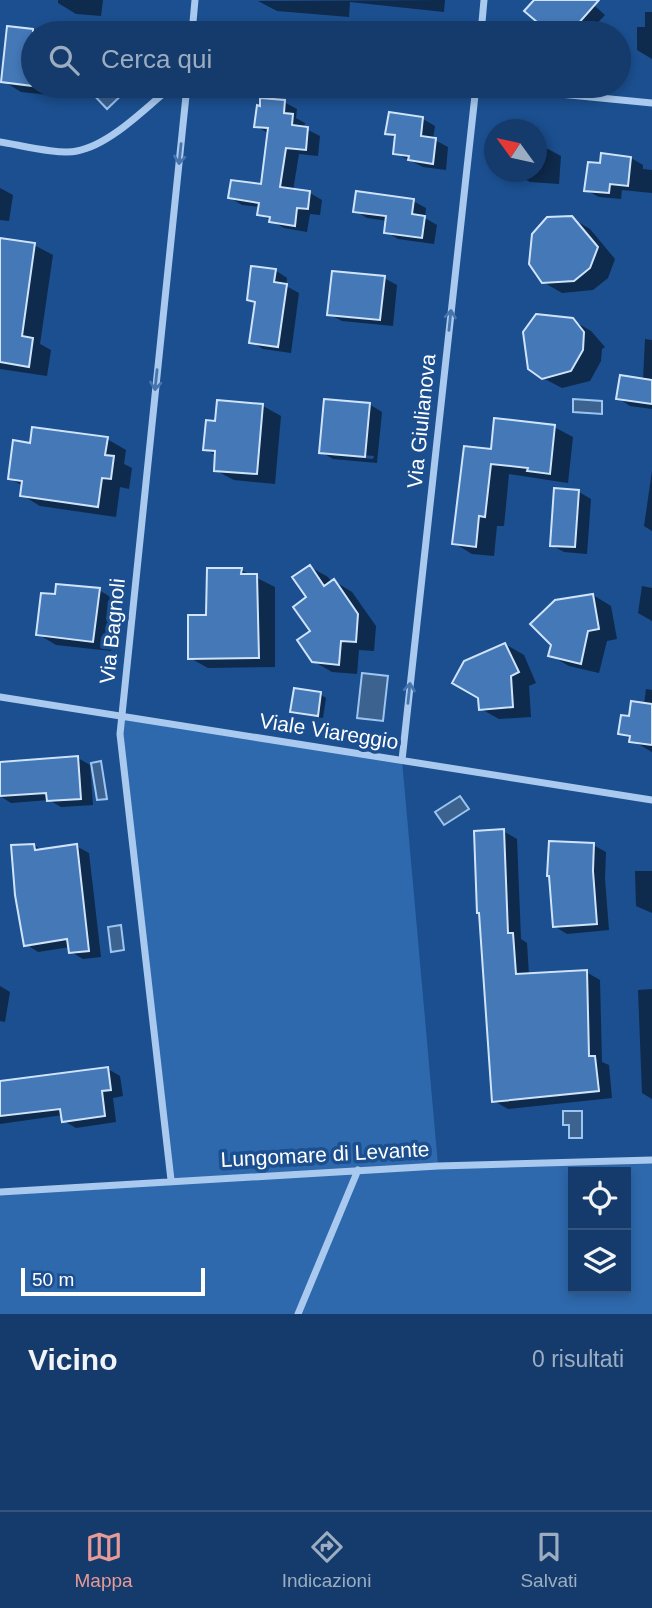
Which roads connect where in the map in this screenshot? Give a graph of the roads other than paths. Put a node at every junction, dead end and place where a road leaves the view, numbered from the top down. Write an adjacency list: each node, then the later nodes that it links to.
1 (195, 0): 3 (street)
2 (484, 0): 4 (street)
3 (193, 21)
4 (482, 21)
5 (157, 98): 10 (street)
6 (186, 98): 12 (street, Via Bagnoli, one-way to 12)
7 (475, 98): 13 (street, Via Giulianova, one-way to 7)
8 (600, 98): 9 (street)
9 (652, 103)
10 (0, 142)
11 (0, 697): 12 (street, Viale Viareggio)
12 (121, 716): 13 (street, Viale Viareggio); 17 (street, Via Bagnoli)
13 (402, 760): 14 (street, Viale Viareggio)
14 (652, 800)
15 (652, 1160): 16 (street, Lungomare di Levante)
16 (358, 1170): 17 (street, Lungomare di Levante); 19 (street)
17 (171, 1180): 18 (street, Lungomare di Levante)
18 (0, 1192)
19 (298, 1314)

